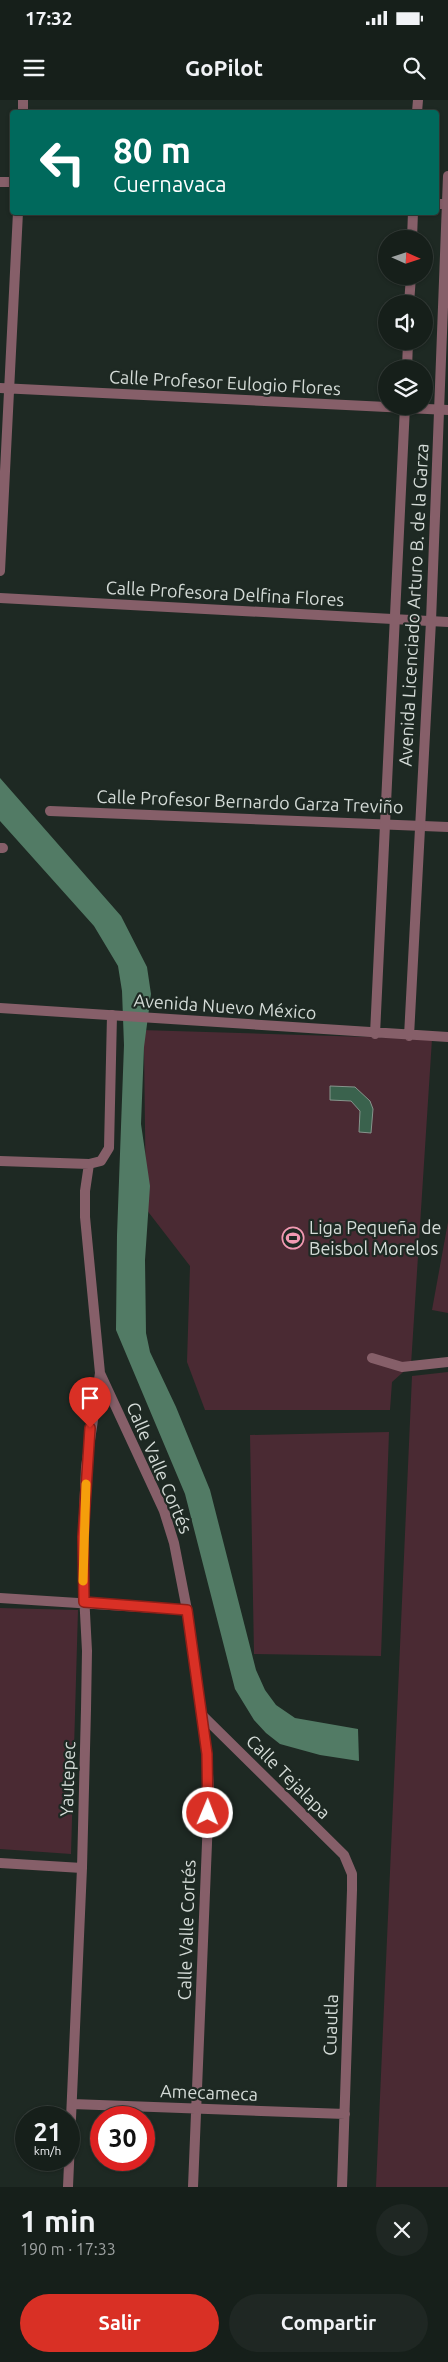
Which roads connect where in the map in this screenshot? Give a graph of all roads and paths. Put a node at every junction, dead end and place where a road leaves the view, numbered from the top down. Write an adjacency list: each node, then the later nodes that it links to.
1 (448, 176): 2 (street, Avenida Licenciado Arturo B. de la Garza)
2 (444, 204): 8 (street, Avenida Licenciado Arturo B. de la Garza)
3 (18, 215): 6 (street)
4 (413, 215): 5 (street)
5 (412, 230)
6 (4, 388): 7 (street, Calle Profesor Eulogio Flores); 10 (street)
7 (378, 406)
8 (443, 410): 13 (street, Avenida Licenciado Arturo B. de la Garza)
9 (405, 415): 12 (street, Avenida Licenciado Arturo B. de la Garza)
10 (0, 571)
11 (0, 598): 12 (street, Calle Profesora Delfina Flores)
12 (394, 619): 13 (street, Calle Profesora Delfina Flores); 16 (street, Avenida Licenciado Arturo B. de la Garza)
13 (431, 621): 14 (street, Calle Profesora Delfina Flores); 17 (street, Avenida Licenciado Arturo B. de la Garza)
14 (448, 622)
15 (50, 810): 16 (street, Calle Profesor Bernardo Garza Treviño)
16 (385, 824): 17 (street, Calle Profesor Bernardo Garza Treviño); 21 (street, Avenida Licenciado Arturo B. de la Garza)
17 (420, 826): 18 (street, Calle Profesor Bernardo Garza Treviño); 22 (street, Avenida Licenciado Arturo B. de la Garza)
18 (448, 827)
19 (0, 1008): 20 (street, Avenida Nuevo México)
20 (115, 1015): 21 (street, Avenida Nuevo México); 25 (street)
21 (375, 1034): 22 (street, Avenida Nuevo México)
22 (409, 1036): 23 (street, Avenida Nuevo México)
23 (448, 1037)
24 (0, 1161): 25 (street)
25 (89, 1164): 28 (street, Calle Valle Cortés)
26 (372, 1358): 27 (street)
27 (448, 1362)
28 (100, 1373): 30 (street, Yautepec); 31 (street, Calle Valle Cortés)
29 (0, 1598): 30 (street)
30 (84, 1602): 31 (street); 35 (street, Yautepec)
31 (187, 1610): 32 (street, Calle Valle Cortés)
32 (202, 1714): 34 (street, Calle Tejalapa); 37 (street, Calle Valle Cortés)
33 (0, 1863): 35 (street)
34 (350, 1864): 38 (street, Cuautla)
35 (82, 1868): 36 (street, Yautepec)
36 (72, 2104): 37 (street, Amecameca); 39 (street, Yautepec)
37 (196, 2108): 38 (street, Amecameca); 40 (street, Calle Valle Cortés)
38 (345, 2114): 41 (street, Cuautla)
39 (68, 2187)
40 (193, 2187)
41 (342, 2187)

